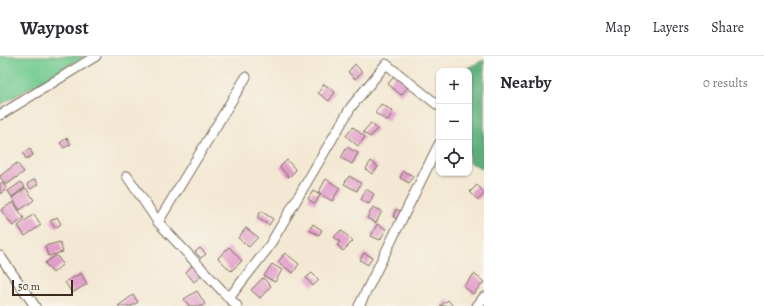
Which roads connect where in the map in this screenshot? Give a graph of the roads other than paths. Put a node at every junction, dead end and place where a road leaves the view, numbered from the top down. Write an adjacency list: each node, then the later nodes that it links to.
1 (96, 56): 5 (street)
2 (388, 60): 4 (street); 11 (street)
3 (246, 77): 8 (street)
4 (437, 104)
5 (0, 115)
6 (436, 150): 14 (street)
7 (127, 176): 8 (street)
8 (158, 222): 11 (street)
9 (0, 256): 12 (street)
10 (484, 297): 15 (street)
11 (229, 298): 13 (street)
12 (35, 306)
13 (237, 306)
14 (359, 306)
15 (477, 306)

